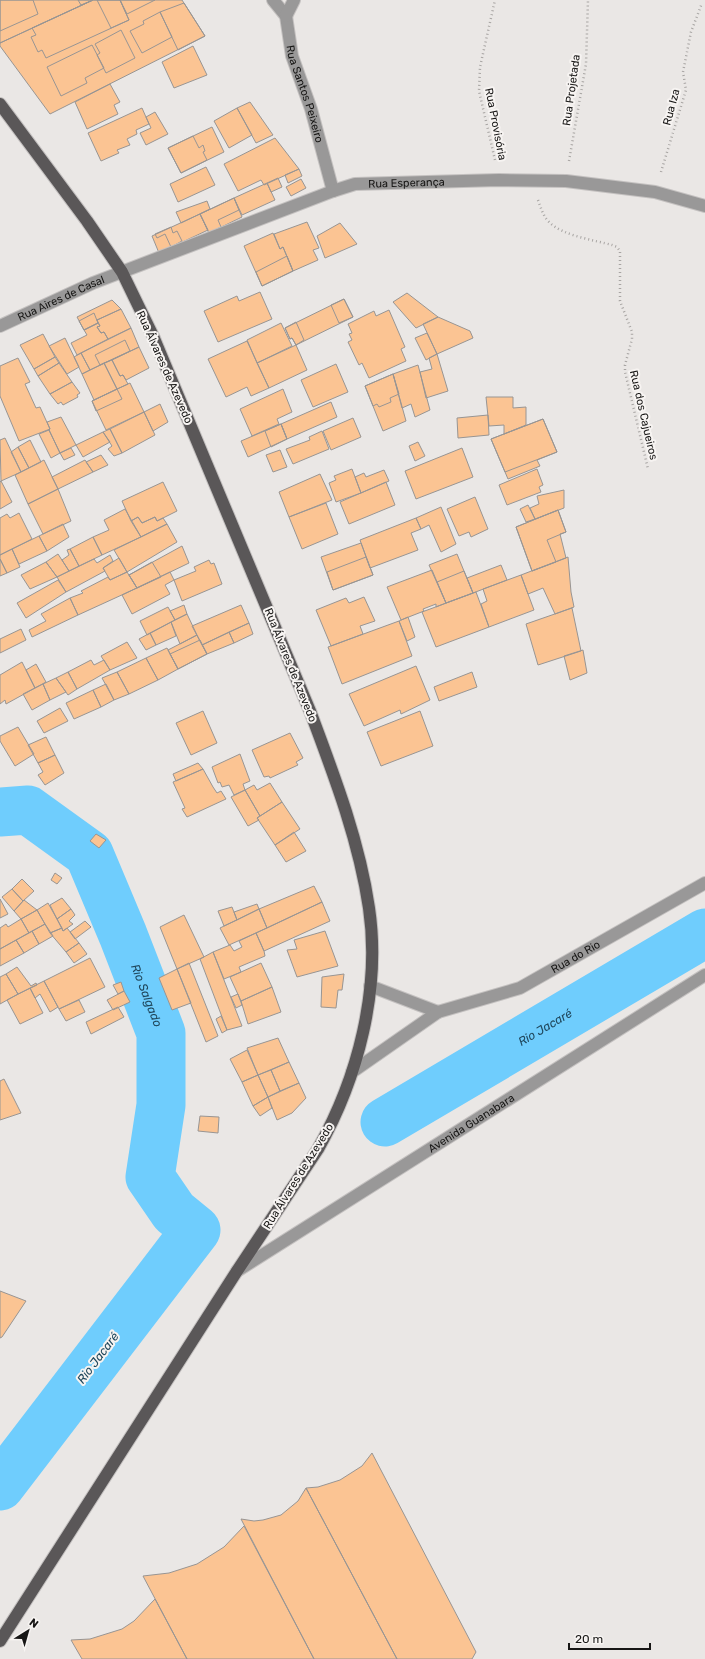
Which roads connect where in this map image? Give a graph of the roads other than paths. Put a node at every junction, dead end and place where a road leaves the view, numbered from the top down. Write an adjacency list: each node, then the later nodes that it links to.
1 (273, 0): 3 (street)
2 (294, 0): 3 (street)
3 (286, 16): 5 (street, Rua Santos Peixeiro)
4 (0, 104): 7 (main road, Rua Álvares de Azevedo)
5 (333, 190): 6 (street, Rua Esperança); 7 (street, Rua Esperança)
6 (705, 206)
7 (122, 272): 8 (street, Rua Aires de Casal); 11 (main road, Rua Álvares de Azevedo)
8 (0, 326)
9 (705, 883): 12 (street, Rua do Rio)
10 (705, 975): 14 (street, Avenida Guanabara)
11 (370, 986): 12 (street); 13 (main road, Rua Álvares de Azevedo)
12 (438, 1012): 13 (street, Rua do Rio)
13 (352, 1072): 14 (main road, Rua Álvares de Azevedo)
14 (237, 1271): 15 (main road, Rua Álvares de Azevedo)
15 (0, 1641)

